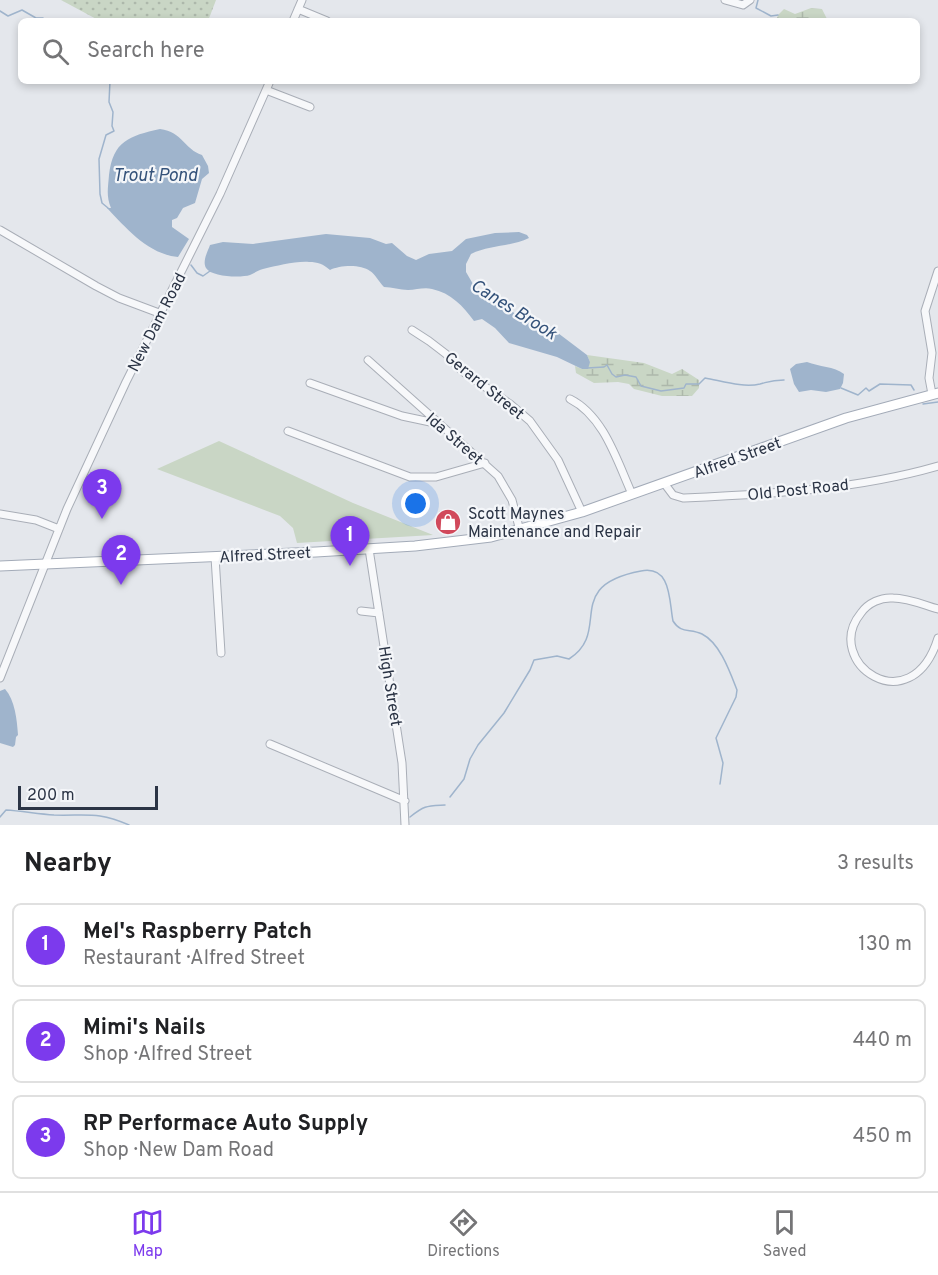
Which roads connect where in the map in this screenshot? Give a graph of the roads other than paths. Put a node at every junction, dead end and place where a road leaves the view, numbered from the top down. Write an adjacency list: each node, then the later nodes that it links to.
1 (302, 0): 4 (street)
2 (725, 0): 3 (street)
3 (749, 2)
4 (298, 9): 5 (street); 6 (street)
5 (294, 18)
6 (320, 18)
7 (269, 84): 8 (street, New Dam Road)
8 (266, 90): 9 (street); 12 (street, New Dam Road)
9 (310, 107)
10 (0, 230): 12 (street)
11 (938, 271): 16 (street)
12 (159, 313): 26 (street, New Dam Road)
13 (412, 330): 24 (street, Gerard Street)
14 (368, 360): 18 (street, Ida Street)
15 (310, 382): 18 (street)
16 (935, 393): 22 (main road, Alfred Street)
17 (570, 399): 23 (street)
18 (438, 424): 20 (street, Ida Street)
19 (288, 431): 20 (street)
20 (485, 463): 27 (street, Ida Street)
21 (938, 466): 22 (street, Old Post Road)
22 (664, 483): 23 (main road, Alfred Street)
23 (632, 494): 24 (main road, Alfred Street)
24 (582, 512): 27 (main road, Alfred Street)
25 (0, 514): 26 (street)
26 (59, 529): 30 (street, New Dam Road)
27 (520, 531): 28 (main road, Alfred Street)
28 (369, 549): 29 (main road, Alfred Street); 34 (street, High Street)
29 (215, 557): 30 (main road, Alfred Street); 36 (street)
30 (45, 564): 31 (main road, Alfred Street); 37 (street, New Dam Road)
31 (0, 566)
32 (938, 609): 35 (street)
33 (361, 610): 34 (street)
34 (379, 613): 39 (street, High Street)
35 (938, 638)
36 (221, 653)
37 (0, 678)
38 (270, 744): 39 (street)
39 (405, 801): 40 (street, High Street)
40 (405, 825)

